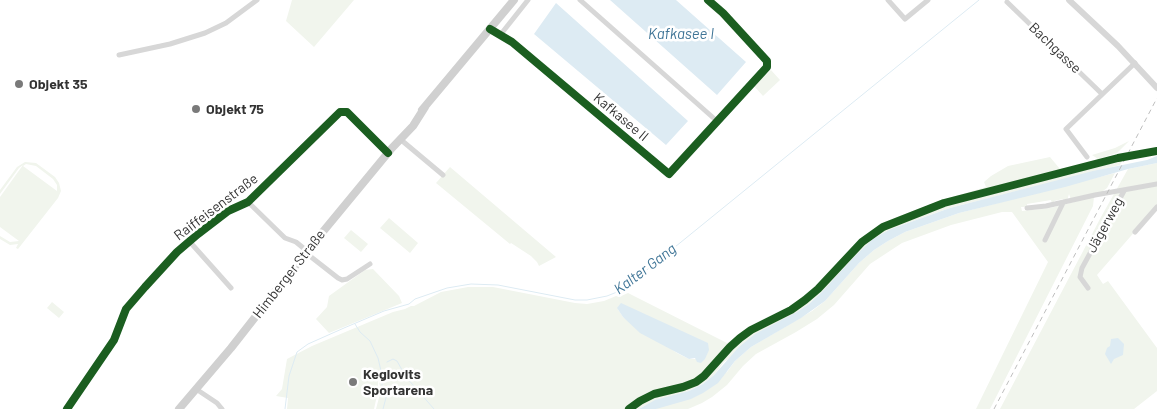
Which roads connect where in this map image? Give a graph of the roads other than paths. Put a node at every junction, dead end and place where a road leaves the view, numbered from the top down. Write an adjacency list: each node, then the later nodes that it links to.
1 (257, 0): 12 (street)
2 (514, 0): 10 (main road, Himberger Straße)
3 (528, 0): 11 (street)
4 (580, 0): 16 (street)
5 (708, 0): 16 (street)
6 (888, 0): 7 (street)
7 (928, 0)
8 (1069, 0): 13 (street)
9 (1007, 2): 15 (street, Bachgasse)
10 (490, 29): 11 (street); 17 (main road, Himberger Straße)
11 (501, 34): 16 (street, Kafkasee II)
12 (119, 55)
13 (1135, 63): 14 (street); 15 (street)
14 (1157, 88)
15 (1102, 94): 19 (street)
16 (718, 122)
17 (400, 139): 18 (main road, Himberger Straße); 20 (street)
18 (388, 153): 23 (street, Raiffeisenstraße); 30 (main road, Himberger Straße)
19 (1088, 157)
20 (442, 175)
21 (1157, 184): 22 (street, Jägerweg)
22 (1124, 191): 24 (street); 33 (street, Jägerweg)
23 (248, 202): 29 (street, Raiffeisenstraße); 30 (street)
24 (1063, 203): 26 (street); 28 (street)
25 (1157, 207): 27 (street)
26 (1027, 208)
27 (1135, 232)
28 (1045, 240)
29 (190, 242): 32 (street, Raiffeisenstraße); 35 (street, Raiffeisenstraße)
30 (306, 252): 31 (street); 34 (main road, Himberger Straße)
31 (370, 264)
32 (231, 288)
33 (1088, 288)
34 (196, 389): 37 (main road, Himberger Straße); 38 (street)
35 (69, 407): 36 (street)
36 (76, 408)
37 (178, 409)
38 (222, 409)

